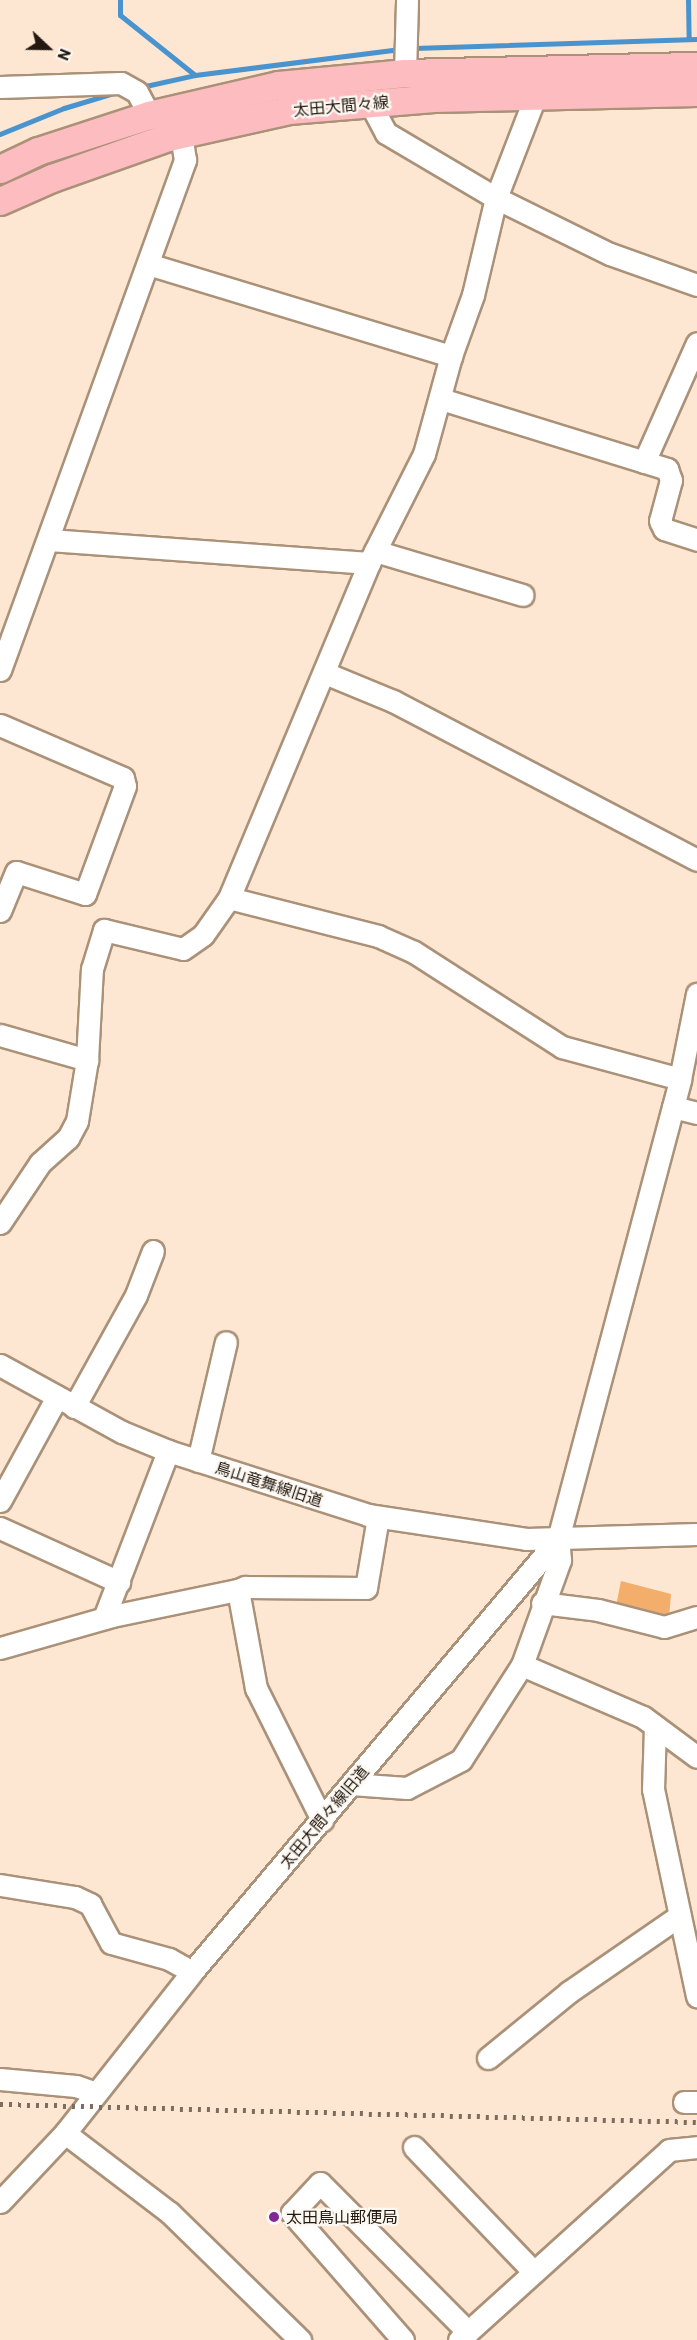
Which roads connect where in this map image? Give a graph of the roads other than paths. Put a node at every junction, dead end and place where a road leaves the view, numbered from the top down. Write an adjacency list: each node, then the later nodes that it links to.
1 (407, 0): 3 (street)
2 (697, 66): 3 (main road, 太田大間々線)
3 (405, 73): 8 (main road, 太田大間々線)
4 (0, 87): 8 (street)
5 (697, 92): 6 (main road, 太田大間々線)
6 (535, 97): 7 (main road, 太田大間々線); 11 (street)
7 (370, 103): 9 (main road, 太田大間々線); 11 (street)
8 (149, 115): 10 (main road, 太田大間々線)
9 (181, 134): 12 (main road, 太田大間々線); 13 (street)
10 (0, 169)
11 (496, 198): 14 (street); 16 (street)
12 (0, 201)
13 (148, 264): 16 (street); 19 (street)
14 (697, 285)
15 (697, 343): 18 (street)
16 (451, 357): 17 (street)
17 (441, 399): 18 (street); 21 (street)
18 (644, 462): 20 (street)
19 (50, 540): 21 (street); 23 (street)
20 (697, 540)
21 (372, 557): 22 (street); 24 (street)
22 (523, 595)
23 (1, 668)
24 (325, 673): 26 (street); 27 (street)
25 (0, 725): 28 (street)
26 (697, 860)
27 (229, 898): 31 (street); 32 (street)
28 (0, 911)
29 (697, 994): 32 (street)
30 (0, 1035): 31 (street)
31 (87, 1060): 35 (street)
32 (680, 1079): 33 (street)
33 (673, 1107): 34 (street); 46 (street)
34 (697, 1113)
35 (0, 1223)
36 (153, 1251): 39 (street)
37 (226, 1342): 41 (street)
38 (0, 1365): 39 (street, 鳥山竜舞線旧道)
39 (66, 1402): 40 (street, 鳥山竜舞線旧道); 42 (street)
40 (168, 1451): 41 (street, 鳥山竜舞線旧道); 47 (street)
41 (198, 1461): 43 (street, 鳥山竜舞線旧道)
42 (0, 1500)
43 (378, 1517): 46 (street, 鳥山竜舞線旧道); 48 (street)
44 (0, 1528): 47 (street)
45 (697, 1534): 46 (street)
46 (558, 1539): 49 (street); 56 (street, 太田大間々線旧道)
47 (119, 1582): 51 (street)
48 (238, 1590): 51 (street); 57 (street)
49 (542, 1603): 50 (street); 53 (street)
50 (697, 1617)
51 (104, 1618): 52 (street)
52 (0, 1648)
53 (522, 1665): 54 (street); 56 (street)
54 (655, 1726): 55 (street); 59 (street)
55 (697, 1757)
56 (351, 1784): 57 (street, 太田大間々線旧道)
57 (322, 1821): 60 (street, 太田大間々線旧道)
58 (0, 1885): 60 (street)
59 (680, 1916): 61 (street); 62 (street)
60 (192, 1972): 64 (street, 太田大間々線旧道)
61 (697, 1996)
62 (488, 2058)
63 (0, 2079): 64 (street)
64 (96, 2093): 65 (street, 太田大間々線旧道)
65 (64, 2133): 68 (street, 太田大間々線旧道); 71 (street)
66 (697, 2147): 69 (street)
67 (414, 2148): 69 (street)
68 (0, 2202)
69 (534, 2272): 70 (street)
70 (464, 2336): 72 (street)
71 (300, 2340)
72 (403, 2340)

